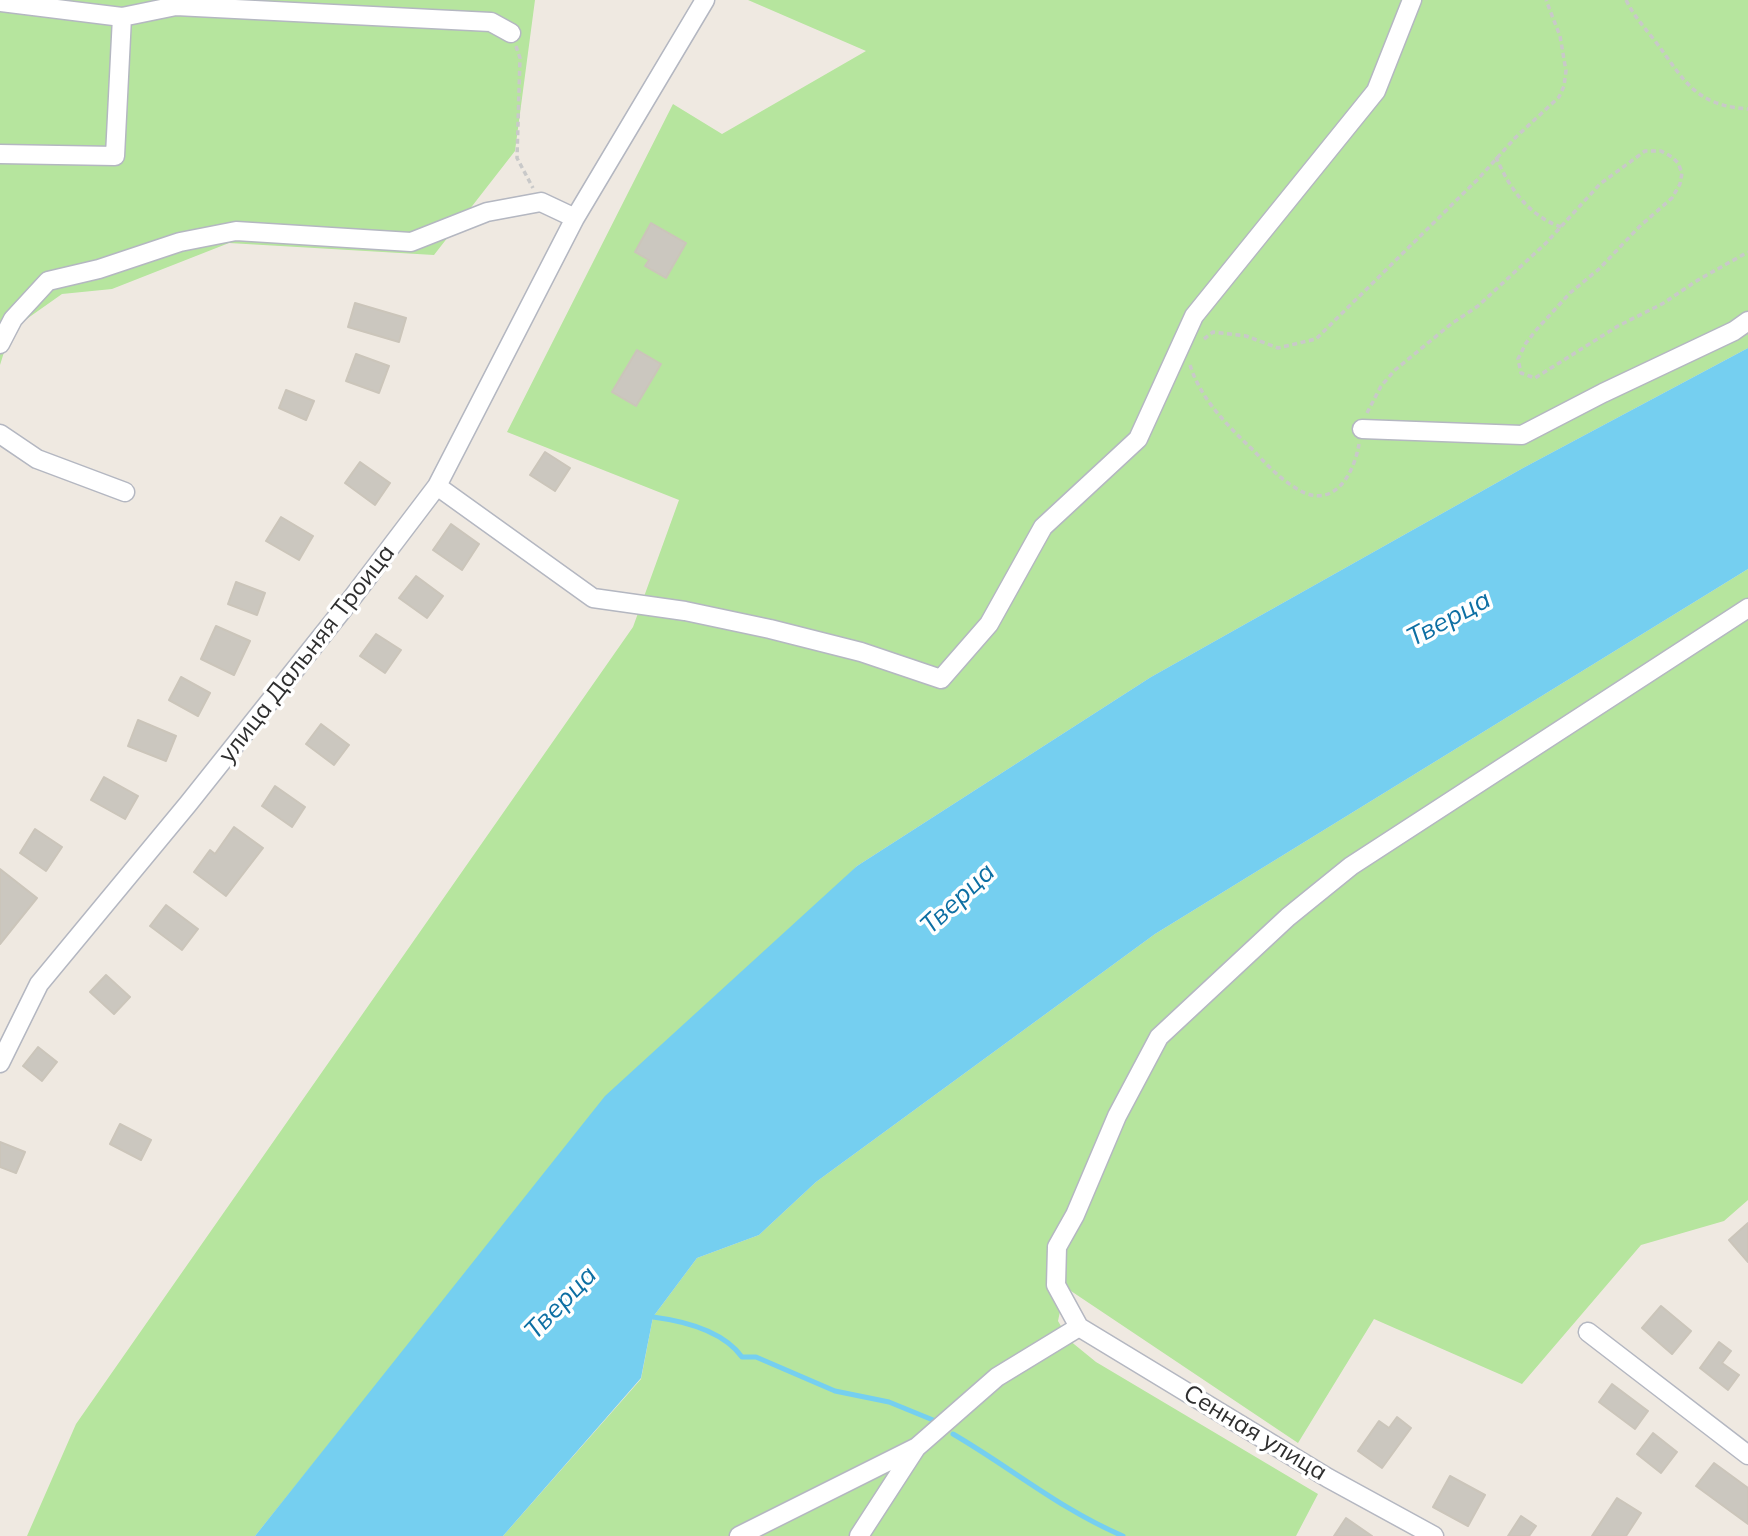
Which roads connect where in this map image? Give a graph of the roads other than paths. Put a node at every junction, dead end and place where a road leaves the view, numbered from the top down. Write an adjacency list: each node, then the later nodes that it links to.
1 (705, 0): 7 (street, улица Дальняя Троица)
2 (1412, 0): 12 (street)
3 (0, 2): 4 (street)
4 (122, 17): 5 (street); 6 (street)
5 (511, 33)
6 (0, 153)
7 (575, 218): 9 (street); 12 (street, улица Дальняя Троица)
8 (1748, 321): 10 (street)
9 (0, 344)
10 (1362, 429)
11 (0, 434): 13 (street)
12 (438, 486): 15 (street, улица Дальняя Троица)
13 (125, 492)
14 (1748, 608): 16 (street)
15 (0, 1063)
16 (1079, 1327): 18 (street); 22 (street, Сенная улица)
17 (1588, 1332): 19 (street)
18 (917, 1447): 20 (street); 21 (street)
19 (1748, 1455)
20 (739, 1536)
21 (859, 1536)
22 (1434, 1536)

